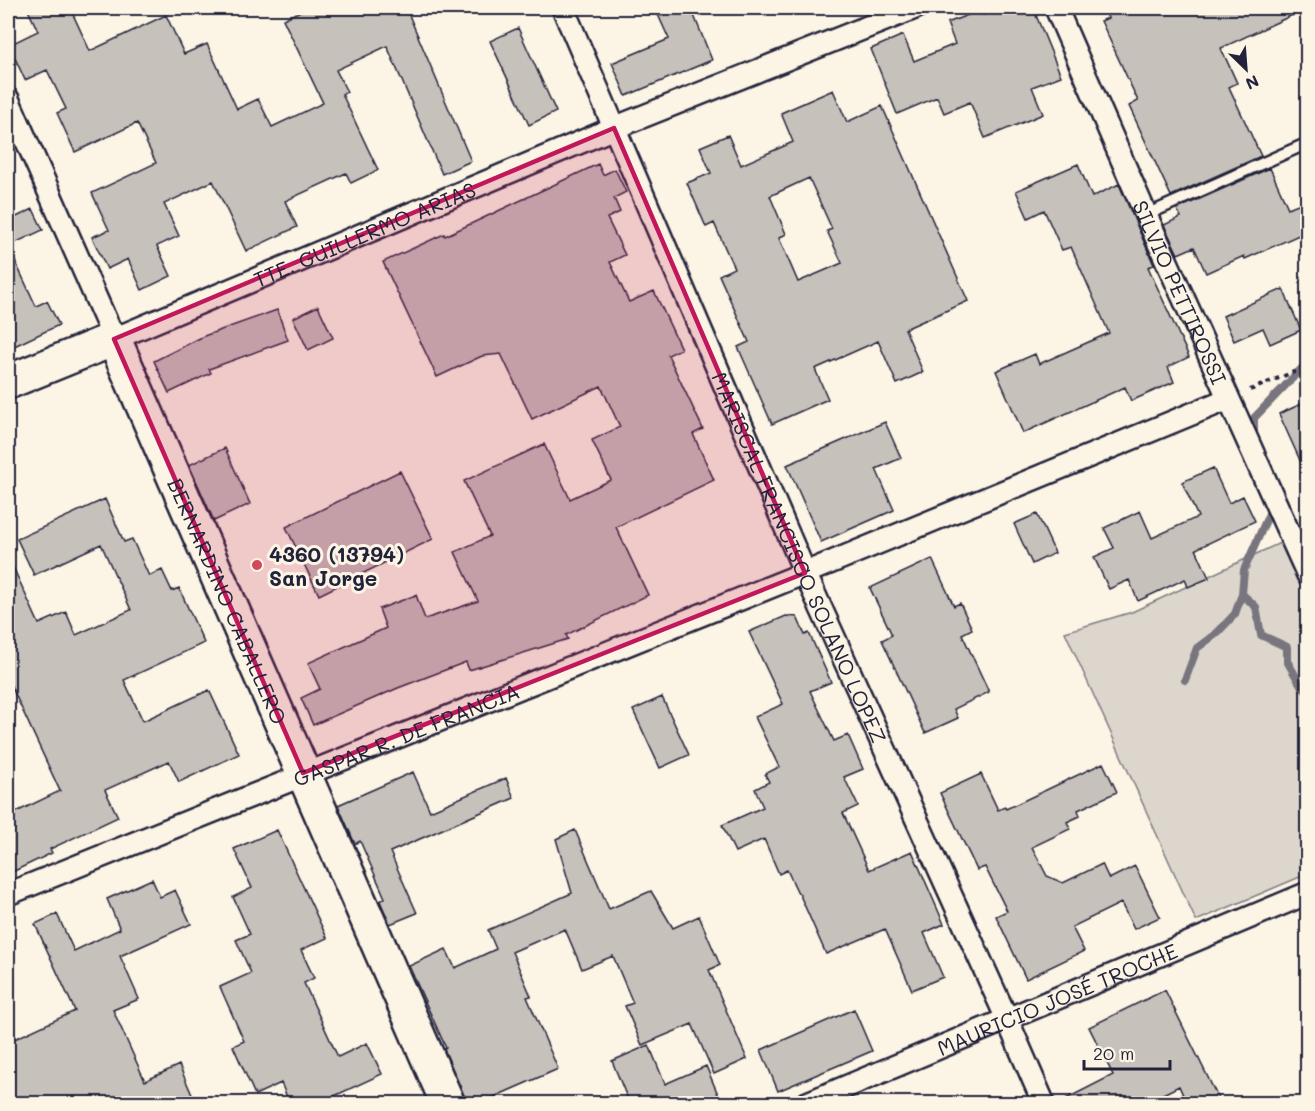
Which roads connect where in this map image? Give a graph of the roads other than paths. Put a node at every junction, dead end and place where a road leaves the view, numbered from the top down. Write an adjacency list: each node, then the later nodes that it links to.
1 (563, 8): 5 (street, MARISCAL FRANCISCO SOLANO LOPEZ)
2 (915, 8): 5 (street, TTE. GUILLERMO ARIAS)
3 (1056, 8): 7 (street, SILVIO PETTIROSSI)
4 (8, 99): 8 (street, BERNARDINO CABALLERO)
5 (614, 128): 8 (street, TTE. GUILLERMO ARIAS); 11 (street, MARISCAL FRANCISCO SOLANO LOPEZ)
6 (1308, 143): 7 (lane)
7 (1146, 215): 10 (street, SILVIO PETTIROSSI)
8 (114, 339): 9 (highway); 13 (highway, BERNARDINO CABALLERO)
9 (8, 382)
10 (1228, 399): 11 (street, GASPAR R. DE FRANCIA); 12 (street, SILVIO PETTIROSSI)
11 (805, 573): 13 (street, GASPAR R. DE FRANCIA); 16 (street, MARISCAL FRANCISCO SOLANO LOPEZ)
12 (1308, 575)
13 (303, 773): 15 (street, GASPAR R. DE FRANCIA); 17 (highway, BERNARDINO CABALLERO)
14 (1308, 892): 16 (street, MAURICIO JOSÉ TROCHE)
15 (8, 894)
16 (1007, 1018): 18 (street, MAURICIO JOSÉ TROCHE); 19 (street, MARISCAL FRANCISCO SOLANO LOPEZ)
17 (448, 1104)
18 (805, 1104)
19 (1044, 1104)

